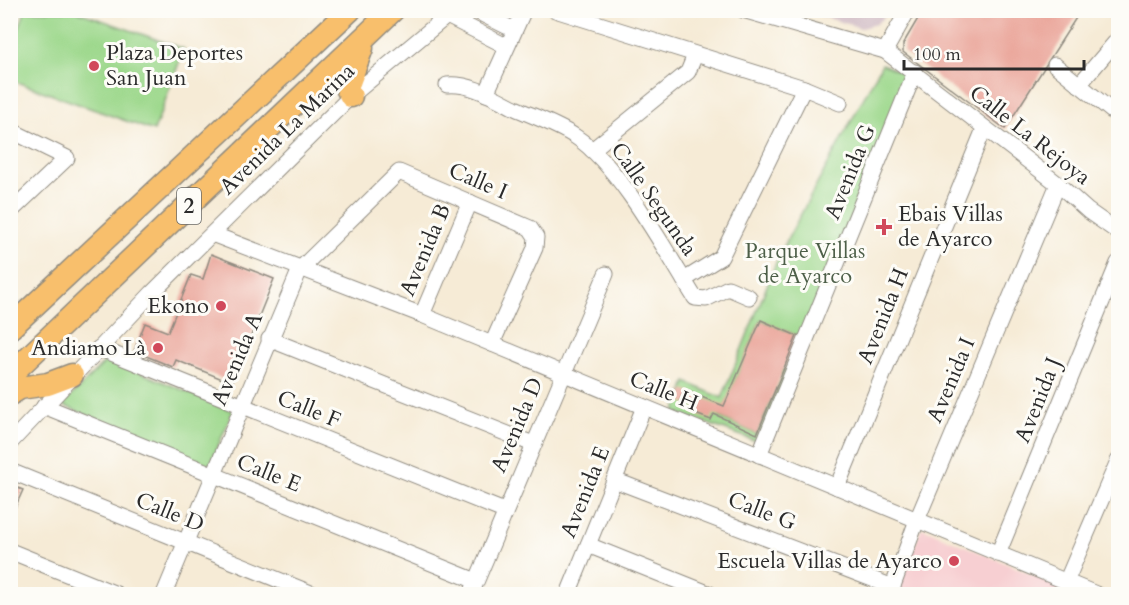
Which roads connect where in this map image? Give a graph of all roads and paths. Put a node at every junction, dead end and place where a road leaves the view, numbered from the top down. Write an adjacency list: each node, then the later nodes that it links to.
1 (350, 10): 39 (highway, 2)
2 (393, 10): 10 (highway, 2)
3 (474, 10): 9 (street)
4 (524, 10): 9 (street)
5 (555, 10): 14 (street)
6 (743, 10): 13 (street)
7 (908, 10): 13 (street)
8 (450, 13): 12 (street); 21 (street, Avenida La Marina)
9 (514, 30): 12 (street)
10 (367, 37): 21 (highway); 44 (highway, 2)
11 (1119, 39): 18 (street)
12 (506, 46): 20 (street)
13 (885, 51): 16 (street, Calle La Rejoya)
14 (695, 55): 19 (street); 26 (street)
15 (1055, 65): 18 (street)
16 (915, 72): 24 (street, Calle La Rejoya); 52 (street, Avenida G)
17 (447, 85): 20 (street, Calle Segunda)
18 (1079, 85): 23 (street)
19 (804, 88): 22 (street); 36 (street)
20 (486, 94): 26 (street, Calle Segunda)
21 (351, 96): 32 (street, Avenida La Marina)
22 (840, 102)
23 (1119, 116)
24 (984, 129): 28 (street, Calle La Rejoya); 57 (street, Avenida H)
25 (10, 130): 30 (street)
26 (592, 150): 36 (street, Calle Segunda)
27 (399, 172): 29 (street, Calle I); 34 (street, Avenida A)
28 (1058, 184): 31 (street, Calle La Rejoya); 59 (street, Avenida I)
29 (470, 202): 38 (street, Avenida B); 41 (street, Calle I)
30 (10, 212)
31 (1119, 232)
32 (212, 234): 34 (street, Calle H); 42 (street, Avenida La Marina)
33 (1119, 263): 63 (street, Avenida J)
34 (300, 269): 38 (street, Calle H); 40 (street, Avenida A)
35 (606, 274): 43 (street, Avenida D)
36 (684, 280): 37 (street, Calle Segunda)
37 (749, 297)
38 (422, 315): 41 (street, Calle H)
39 (10, 328)
40 (269, 339): 48 (street, Avenida A); 51 (street)
41 (492, 344): 43 (street, Calle H)
42 (99, 348): 45 (street, Avenida La Marina); 48 (street, Calle F)
43 (563, 374): 49 (street, Calle H); 51 (street, Avenida D)
44 (10, 375)
45 (72, 375): 46 (highway); 47 (street, Avenida La Marina)
46 (10, 394)
47 (44, 406): 50 (street, Avenida La Marina); 55 (street, Calle E)
48 (241, 406): 55 (street, Avenida A); 58 (street, Calle F)
49 (644, 407): 52 (street, Calle H); 56 (street, Avenida E)
50 (10, 443)
51 (533, 444): 58 (street, Avenida D)
52 (759, 455): 57 (street, Calle H)
53 (1119, 461): 64 (street)
54 (10, 471): 60 (street, Calle D)
55 (213, 475): 60 (street, Avenida A); 65 (street, Calle E)
56 (614, 480): 61 (street, Avenida E); 66 (street, Calle G)
57 (837, 487): 59 (street, Calle H)
58 (504, 511): 65 (street, Avenida D)
59 (917, 520): 63 (street, Calle H); 66 (street, Avenida I)
60 (186, 543): 68 (street, Avenida A); 69 (street, Calle D)
61 (588, 545): 70 (street, Avenida E); 71 (street)
62 (10, 551): 67 (street)
63 (998, 554): 64 (street, Calle H)
64 (1066, 582): 72 (street, Calle H)
65 (473, 588)
66 (891, 591)
67 (116, 594)
68 (164, 594)
69 (313, 594)
70 (567, 594)
71 (710, 594)
72 (1096, 594)

